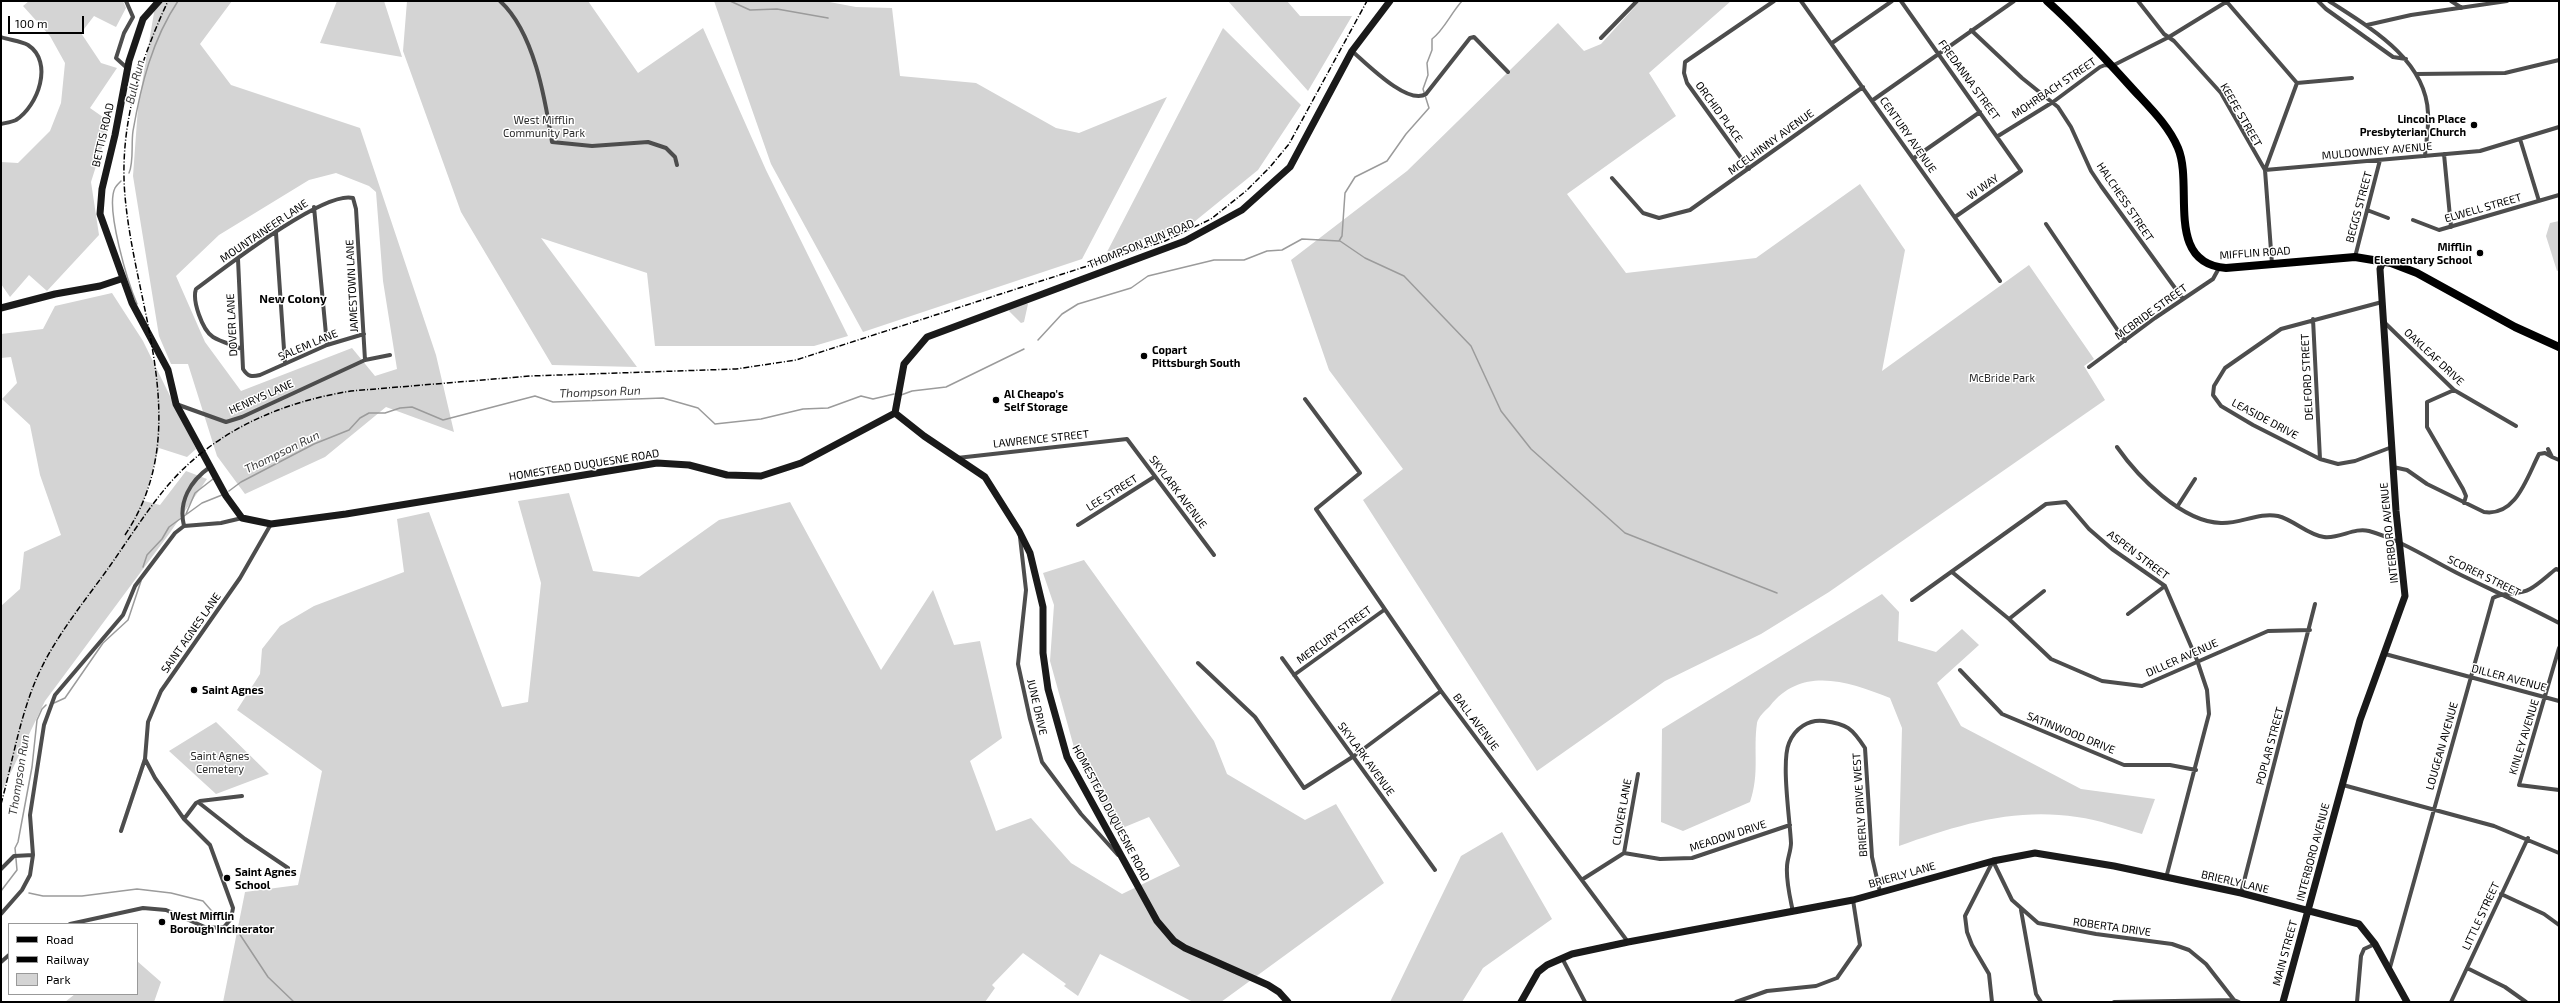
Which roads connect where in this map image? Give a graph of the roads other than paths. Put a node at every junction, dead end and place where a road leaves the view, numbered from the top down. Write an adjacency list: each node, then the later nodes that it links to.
1 (126, 1): 30 (street)
2 (500, 1): 47 (street)
3 (1390, 1): 25 (street, THOMPSON RUN ROAD)
4 (1637, 1): 23 (street)
5 (1774, 1): 48 (street, ORCHID PLACE)
6 (1800, 1): 24 (street, CENTURY AVENUE)
7 (1892, 1): 24 (street)
8 (1901, 1): 26 (street, FREDANNA STREET)
9 (2014, 1): 20 (street)
10 (2046, 1): 29 (main road, MIFFLIN ROAD)
11 (2138, 1): 22 (street, KEEFE STREET)
12 (2226, 1): 22 (street, MOHRBACH STREET); 34 (street)
13 (2318, 1): 27 (street)
14 (2329, 1): 19 (street)
15 (2452, 1): 18 (street)
16 (2507, 1): 18 (street)
17 (158, 2): 30 (street, BETTIS ROAD)
18 (2462, 8): 19 (street)
19 (2367, 25): 27 (street)
20 (1970, 30): 26 (street); 37 (street, HALCHESS STREET)
21 (1, 37): 39 (street)
22 (2169, 37): 29 (street, MOHRBACH STREET); 49 (street, KEEFE STREET)
23 (1601, 38)
24 (1832, 43): 35 (street, CENTURY AVENUE)
25 (1352, 51): 31 (street); 88 (street, THOMPSON RUN ROAD)
26 (1939, 54): 36 (street); 38 (street, FREDANNA STREET)
27 (2406, 59): 32 (street)
28 (2559, 60): 32 (street)
29 (2112, 66): 37 (street, MOHRBACH STREET); 67 (main road, MIFFLIN ROAD)
30 (128, 69): 68 (street, BETTIS ROAD)
31 (1508, 72)
32 (2416, 74): 44 (street)
33 (2352, 78): 34 (street)
34 (2297, 83): 49 (street)
35 (1862, 87): 36 (street, CENTURY AVENUE); 48 (street, MCELHINNY AVENUE)
36 (1873, 100): 45 (street, CENTURY AVENUE)
37 (2053, 102): 41 (street, MOHRBACH STREET); 70 (street, HALCHESS STREET)
38 (1980, 112): 41 (street, FREDANNA STREET); 45 (street)
39 (1, 124)
40 (2559, 127): 42 (street, MULDOWNEY AVENUE)
41 (1998, 136): 50 (street, FREDANNA STREET)
42 (2520, 139): 43 (street, MULDOWNEY AVENUE); 54 (street)
43 (2444, 154): 44 (street, MULDOWNEY AVENUE); 61 (street)
44 (2425, 156): 46 (street, MULDOWNEY AVENUE)
45 (1914, 158): 57 (street, CENTURY AVENUE)
46 (2380, 160): 49 (street, MULDOWNEY AVENUE); 56 (street, BEGGS STREET)
47 (676, 165)
48 (1749, 169): 51 (street, MCELHINNY AVENUE)
49 (2265, 170): 66 (street)
50 (2021, 171): 57 (street, W WAY)
51 (1612, 178)
52 (2559, 195): 54 (street, ELWELL STREET)
53 (353, 198): 55 (street, MOUNTAINEER LANE); 75 (street, JAMESTOWN LANE)
54 (2539, 201): 61 (street, ELWELL STREET)
55 (314, 208): 62 (street, MOUNTAINEER LANE); 77 (street)
56 (2367, 210): 58 (street); 63 (street, BEGGS STREET)
57 (1955, 217): 69 (street, CENTURY AVENUE)
58 (2388, 218)
59 (2413, 220): 61 (street, ELWELL STREET)
60 (2046, 224): 76 (street)
61 (2451, 226)
62 (276, 232): 64 (street, MOUNTAINEER LANE); 82 (street)
63 (2354, 258): 65 (main road, MIFFLIN ROAD); 66 (main road, MIFFLIN ROAD)
64 (238, 259): 79 (street, DOVER LANE); 79 (street, MOUNTAINEER LANE)
65 (2383, 261): 71 (street, INTERBORO AVENUE); 78 (main road, MIFFLIN ROAD)
66 (2272, 264): 67 (main road, MIFFLIN ROAD)
67 (2219, 268): 70 (street, MCBRIDE STREET)
68 (121, 279): 72 (street); 87 (street)
69 (2000, 281)
70 (2183, 299): 76 (street, MCBRIDE STREET)
71 (2382, 302): 73 (street, LEASIDE DRIVE); 74 (street, INTERBORO AVENUE)
72 (1, 308)
73 (2313, 319): 96 (street, DELFORD STREET); 96 (street, LEASIDE DRIVE)
74 (2384, 322): 85 (street, OAKLEAF DRIVE); 92 (street, INTERBORO AVENUE)
75 (364, 334): 77 (street, SALEM LANE); 81 (street, JAMESTOWN LANE)
76 (2125, 341): 83 (street, MCBRIDE STREET)
77 (327, 345): 82 (street, SALEM LANE)
78 (2559, 347)
79 (242, 349): 84 (street, DOVER LANE)
80 (390, 356): 81 (street)
81 (365, 360): 87 (street, HENRYS LANE)
82 (285, 364): 84 (street, SALEM LANE)
83 (2089, 367)
84 (260, 375)
85 (2454, 390): 89 (street, OAKLEAF DRIVE); 102 (street)
86 (1305, 399): 118 (street, BALL AVENUE)
87 (176, 404): 98 (street)
88 (895, 413): 95 (street, HOMESTEAD DUQUESNE ROAD); 105 (street, HOMESTEAD DUQUESNE ROAD)
89 (2516, 426)
90 (1127, 439): 95 (street, LAWRENCE STREET); 100 (street, SKYLARK AVENUE)
91 (2117, 447): 103 (street, SCORER STREET)
92 (2392, 447): 96 (street, LEASIDE DRIVE); 99 (street, INTERBORO AVENUE)
93 (2548, 449): 94 (street)
94 (2552, 457): 97 (street); 102 (street)
95 (957, 458): 108 (street, HOMESTEAD DUQUESNE ROAD)
96 (2320, 459)
97 (2559, 460)
98 (210, 467): 104 (street); 107 (street)
99 (2394, 467): 102 (street); 109 (street, INTERBORO AVENUE)
100 (1154, 476): 106 (street, LEE STREET); 110 (street, SKYLARK AVENUE)
101 (2195, 479): 103 (street)
102 (2464, 503)
103 (2178, 507): 109 (street, SCORER STREET)
104 (242, 518): 105 (street, HOMESTEAD DUQUESNE ROAD); 107 (street)
105 (271, 524): 136 (street, SAINT AGNES LANE)
106 (1078, 525)
107 (184, 526): 150 (street)
108 (1019, 531): 151 (street, HOMESTEAD DUQUESNE ROAD); 151 (street, JUNE DRIVE)
109 (2400, 544): 115 (street, SCORER STREET); 125 (street, INTERBORO AVENUE)
110 (1214, 555)
111 (2559, 570): 115 (street)
112 (1952, 572): 113 (street, ASPEN STREET); 116 (street, ASPEN STREET); 120 (street, DILLER AVENUE)
113 (2165, 586): 119 (street); 127 (street, ASPEN STREET)
114 (2044, 591): 120 (street)
115 (2499, 594): 121 (street, SCORER STREET); 131 (street, LOUGEAN AVENUE)
116 (1912, 600)
117 (2315, 604): 123 (street, POPLAR STREET)
118 (1384, 610): 130 (street, MERCURY STREET); 132 (street, BALL AVENUE)
119 (2128, 614)
120 (2009, 619): 127 (street, DILLER AVENUE)
121 (2557, 622): 122 (street)
122 (2559, 628)
123 (2310, 630): 127 (street, DILLER AVENUE); 159 (street, POPLAR STREET)
124 (2559, 648): 133 (street, KINLEY AVENUE)
125 (2385, 654): 131 (street, DILLER AVENUE); 139 (street, INTERBORO AVENUE)
126 (1282, 658): 130 (street, SKYLARK AVENUE)
127 (2197, 660): 137 (street, ASPEN STREET)
128 (1198, 663): 135 (street)
129 (1960, 670): 137 (street, SATINWOOD DRIVE)
130 (1294, 675): 135 (street, SKYLARK AVENUE)
131 (2471, 678): 133 (street, DILLER AVENUE); 143 (street, LOUGEAN AVENUE)
132 (1441, 691): 135 (street); 157 (street, BALL AVENUE)
133 (2545, 698): 134 (street, DILLER AVENUE); 140 (street, KINLEY AVENUE)
134 (2559, 701)
135 (1354, 756): 155 (street, SKYLARK AVENUE)
136 (145, 759): 144 (street); 146 (street, SAINT AGNES LANE)
137 (2196, 770): 156 (street, ASPEN STREET)
138 (1638, 774): 148 (street, CLOVER LANE)
139 (2343, 785): 143 (street); 163 (street, INTERBORO AVENUE)
140 (2559, 790)
141 (242, 796): 142 (street)
142 (198, 802): 144 (street); 153 (street)
143 (2433, 810): 147 (street); 172 (street, LOUGEAN AVENUE)
144 (184, 819): 166 (street)
145 (1790, 825): 148 (street, MEADOW DRIVE); 158 (street, BRIERLY DRIVE WEST); 164 (street)
146 (121, 831)
147 (2528, 838): 149 (street); 160 (street, LITTLE STREET)
148 (1624, 853): 157 (street)
149 (2559, 853)
150 (33, 855): 154 (street); 165 (street)
151 (1121, 858): 174 (street, HOMESTEAD DUQUESNE ROAD)
152 (1993, 861): 156 (street, BRIERLY LANE); 158 (street, BRIERLY LANE); 162 (street, ROBERTA DRIVE); 178 (street)
153 (288, 868)
154 (1, 869)
155 (1435, 870)
156 (2166, 878): 159 (street, BRIERLY LANE)
157 (1583, 879): 168 (street, BALL AVENUE)
158 (1880, 892): 161 (street, BRIERLY LANE)
159 (2241, 893): 163 (street, BRIERLY LANE)
160 (2501, 894): 167 (street); 171 (street, LITTLE STREET)
161 (1853, 900): 164 (street, BRIERLY LANE); 177 (street)
162 (2021, 910): 173 (street, ROBERTA DRIVE); 179 (street)
163 (2309, 910): 169 (street, BRIERLY LANE); 182 (street, MAIN STREET)
164 (1793, 913): 168 (street, BRIERLY LANE)
165 (1, 914)
166 (75, 923)
167 (2559, 925)
168 (1628, 942): 170 (street, BRIERLY LANE)
169 (2375, 944): 172 (street, BRIERLY LANE); 183 (street)
170 (1562, 958): 175 (street, BRIERLY LANE); 176 (street)
171 (2467, 968): 185 (street, LITTLE STREET); 186 (street)
172 (2389, 971): 184 (street, BRIERLY LANE)
173 (2234, 1000): 180 (street); 181 (street)
174 (1288, 1002)
175 (1521, 1002)
176 (1585, 1002)
177 (1736, 1002)
178 (1992, 1002)
179 (2041, 1002)
180 (2114, 1002)
181 (2239, 1002)
182 (2283, 1002)
183 (2357, 1002)
184 (2408, 1002)
185 (2451, 1002)
186 (2526, 1002)

